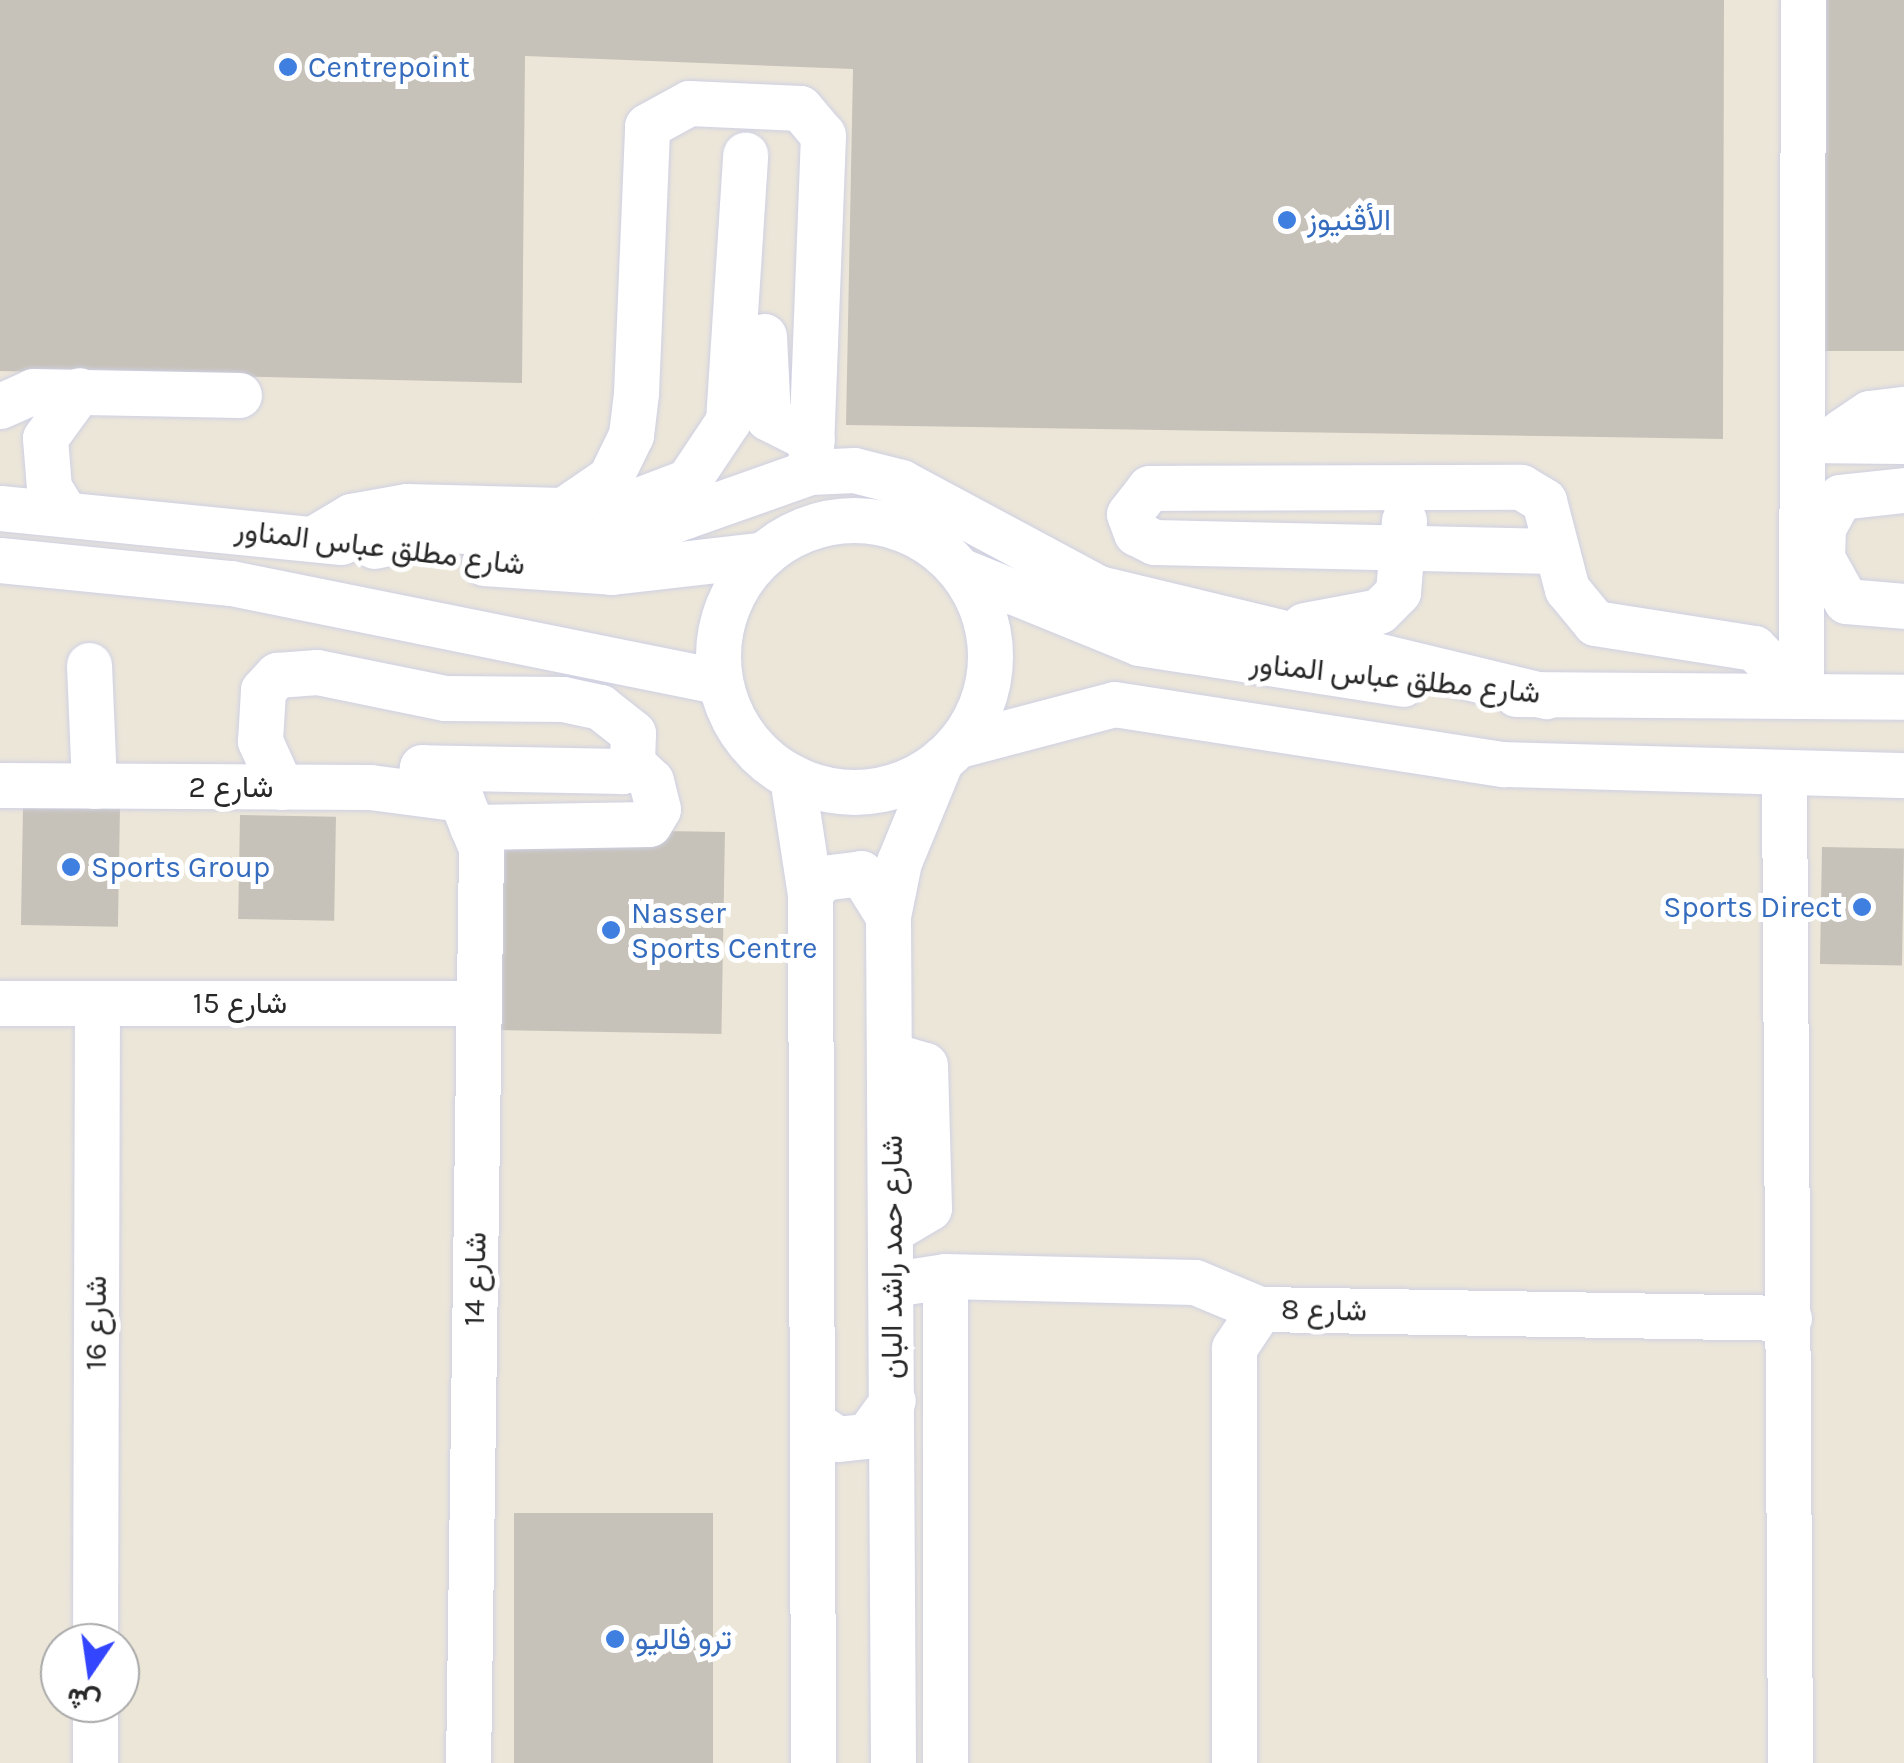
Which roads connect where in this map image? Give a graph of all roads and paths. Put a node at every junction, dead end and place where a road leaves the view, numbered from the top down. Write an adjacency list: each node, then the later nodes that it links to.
1 (1803, 0): 6 (street)
2 (80, 390): 3 (street); 4 (street); 12 (street)
3 (238, 395)
4 (0, 406)
5 (1904, 409): 6 (street)
6 (1817, 440): 7 (street); 26 (street)
7 (1904, 441)
8 (811, 456): 13 (street); 13 (street); 15 (street); 22 (street)
9 (1405, 488): 16 (street); 16 (street); 17 (street)
10 (1904, 490): 21 (street)
11 (0, 508): 12 (street, شارع مطلق عباس المناور)
12 (63, 510): 14 (street, شارع مطلق عباس المناور)
13 (563, 510): 14 (street)
14 (314, 538): 15 (street, شارع مطلق عباس المناور)
15 (374, 546): 18 (street, شارع مطلق عباس المناور)
16 (1403, 549): 17 (street); 22 (street)
17 (1554, 552): 26 (street)
18 (760, 555): 20 (street); 24 (street)
19 (0, 560): 24 (street, شارع مطلق عباس المناور)
20 (962, 571): 25 (street, شارع مطلق عباس المناور); 28 (street)
21 (1904, 606)
22 (1271, 626): 25 (street)
23 (89, 665): 34 (street)
24 (719, 680): 32 (street)
25 (1546, 696): 26 (street, شارع مطلق عباس المناور)
26 (1801, 696): 27 (street, شارع مطلق عباس المناور)
27 (1904, 698)
28 (950, 753): 30 (street, شارع مطلق عباس المناور); 32 (street); 37 (street, شارع حمد راشد البان)
29 (632, 764): 35 (street); 36 (street); 36 (street, شارع 2)
30 (1784, 775): 31 (street, شارع مطلق عباس المناور); 47 (street)
31 (1904, 775)
32 (792, 777): 38 (street)
33 (0, 785): 34 (street, شارع 2)
34 (94, 786): 35 (street, شارع 2)
35 (281, 787): 36 (street, شارع 2)
36 (450, 807): 41 (street, شارع 14)
37 (899, 862): 39 (street, شارع حمد راشد البان); 43 (street)
38 (810, 894): 39 (street); 49 (street)
39 (888, 916): 43 (street, شارع حمد راشد البان)
40 (0, 1003): 42 (street, شارع 15)
41 (480, 1003): 42 (street, شارع 15); 53 (street, شارع 14)
42 (97, 1004): 50 (street, شارع 16)
43 (890, 1047): 45 (street, شارع حمد راشد البان)
44 (945, 1276): 45 (street); 46 (street); 56 (street)
45 (893, 1284): 48 (street, شارع حمد راشد البان)
46 (1260, 1308): 47 (street, شارع 8); 57 (street, شارع 8)
47 (1789, 1318): 58 (street)
48 (893, 1400): 49 (street); 55 (street, شارع حمد راشد البان)
49 (812, 1422): 54 (street)
50 (95, 1623)
51 (95, 1723): 52 (street)
52 (95, 1763)
53 (468, 1763)
54 (813, 1763)
55 (892, 1763)
56 (945, 1763)
57 (1234, 1763)
58 (1790, 1763)

